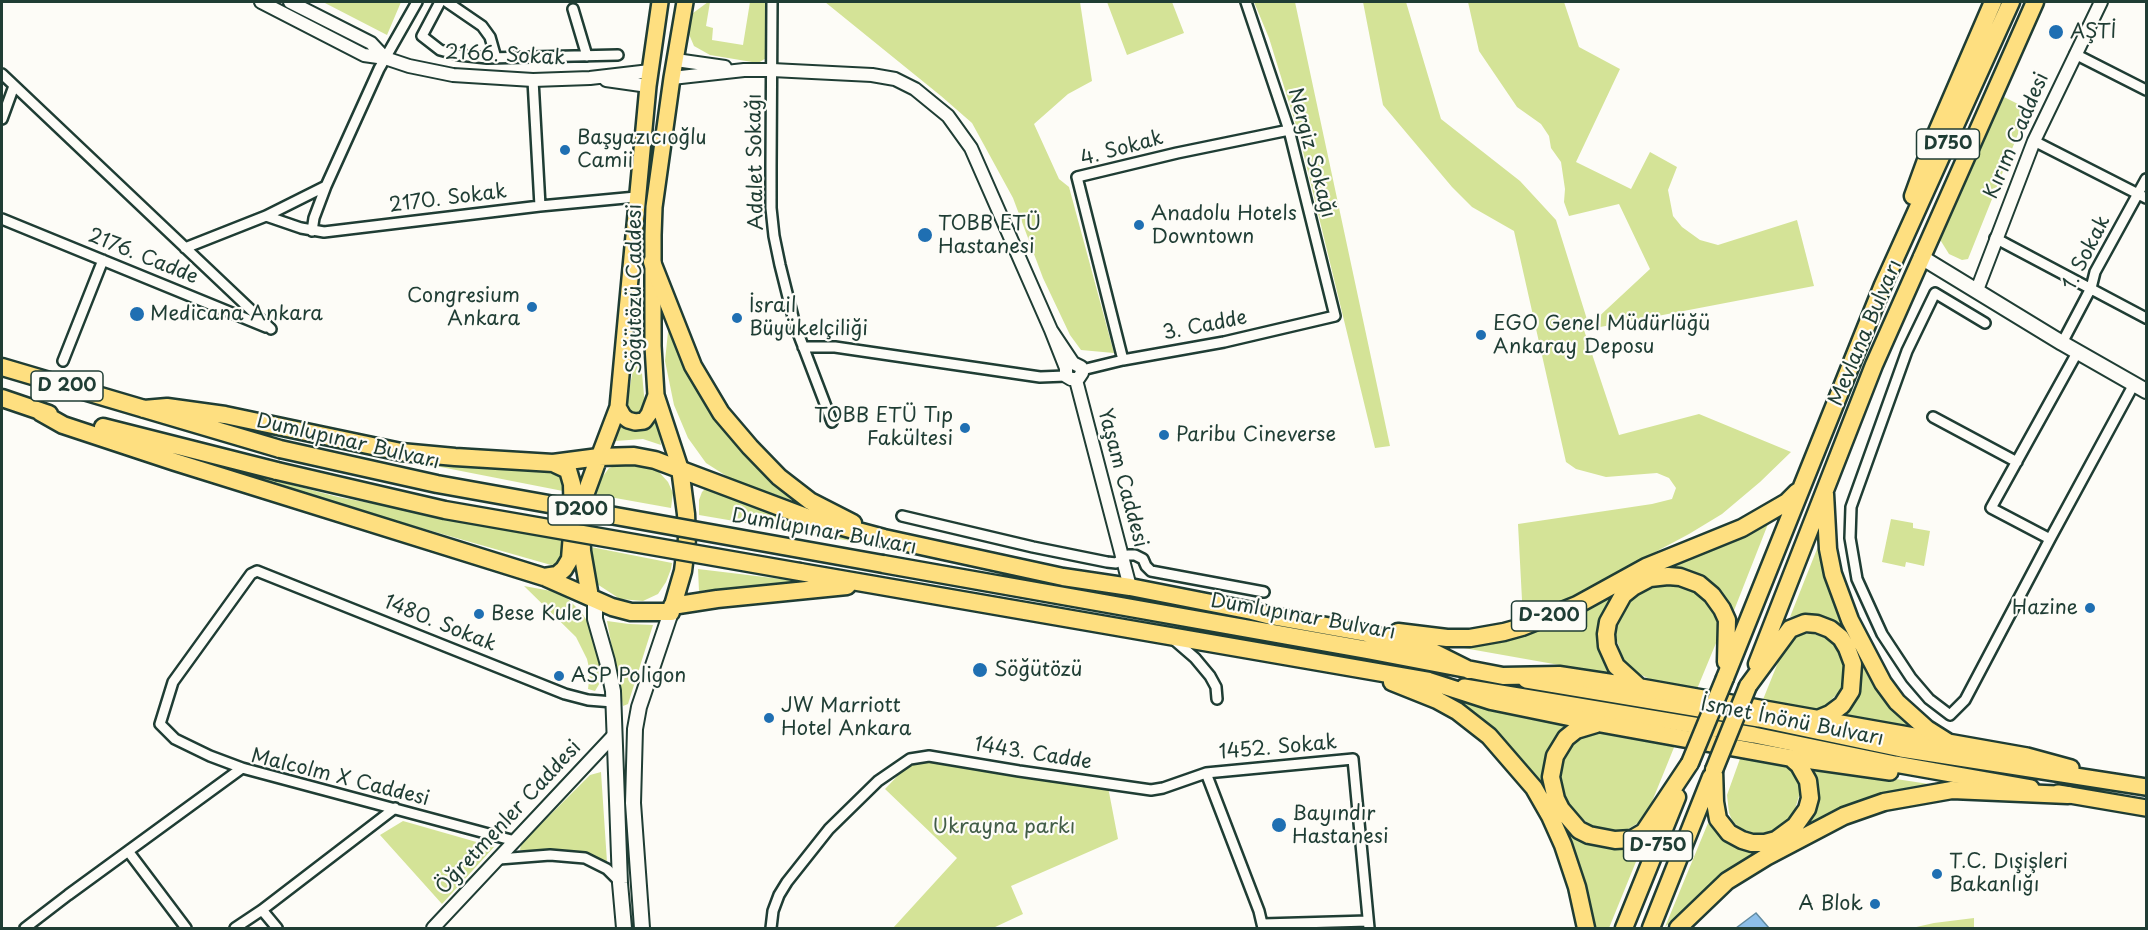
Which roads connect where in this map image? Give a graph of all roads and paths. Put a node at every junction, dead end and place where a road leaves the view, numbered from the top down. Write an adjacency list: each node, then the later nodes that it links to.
1 (261, 2): 18 (street, 2166. Sokak)
2 (290, 2): 18 (street)
3 (417, 2): 18 (street)
4 (440, 2): 19 (street)
5 (447, 2): 19 (street)
6 (660, 2): 27 (main road, Söğütözü Caddesi)
7 (686, 2): 20 (main road, Söğütözü Caddesi)
8 (772, 2): 22 (street, Adalet Sokağı)
9 (1246, 2): 32 (street, Nergiz Sokağı)
10 (1993, 2): 47 (highway)
11 (2011, 2): 47 (highway, Mevlana Bulvarı / D750)
12 (2036, 2): 44 (highway, Mevlana Bulvarı)
13 (2101, 2): 15 (street, Kırım Caddesi)
14 (573, 9): 17 (street)
15 (2075, 54): 30 (street); 33 (street, Kırım Caddesi)
16 (618, 55): 17 (street)
17 (586, 56): 19 (street)
18 (385, 58): 24 (street, 2166. Sokak); 35 (street)
19 (495, 58): 24 (street); 26 (street)
20 (676, 60): 21 (street, Yaşam Caddesi); 25 (main road, Söğütözü Caddesi); 27 (main road)
21 (744, 70): 22 (street, Yaşam Caddesi); 25 (street, Yaşam Caddesi)
22 (772, 70): 54 (street, Adalet Sokağı); 59 (street, Yaşam Caddesi)
23 (2, 74): 29 (street)
24 (486, 78): 26 (street, 2166. Sokak)
25 (672, 78): 27 (main road); 46 (main road, Söğütözü Caddesi)
26 (502, 79): 28 (street, 2166. Sokak)
27 (649, 79): 28 (street, 2166. Sokak); 37 (main road, Söğütözü Caddesi)
28 (533, 80): 38 (street)
29 (14, 86): 31 (street); 43 (street)
30 (2146, 90)
31 (2, 119)
32 (1289, 130): 50 (street, Nergiz Sokağı); 56 (street, 4. Sokak)
33 (2034, 141): 36 (street); 42 (street, Kırım Caddesi)
34 (2146, 179): 36 (street, 1. Sokak)
35 (326, 186): 39 (street); 41 (street)
36 (2142, 196): 48 (street, 1. Sokak)
37 (636, 197): 38 (street, 2170. Sokak); 64 (main road, Söğütözü Caddesi)
38 (540, 206): 41 (street, 2170. Sokak)
39 (266, 216): 41 (street, 2170. Sokak); 43 (street)
40 (2, 219): 45 (street, 2176. Cadde)
41 (312, 231)
42 (1995, 238): 48 (street); 49 (street, Kırım Caddesi)
43 (185, 248): 45 (street, 2176. Cadde)
44 (1921, 257): 49 (main road); 72 (highway, Mevlana Bulvarı)
45 (103, 260): 57 (street)
46 (652, 262): 61 (main road, Söğütözü Caddesi); 75 (highway)
47 (1883, 285): 73 (highway, Mevlana Bulvarı / D-200)
48 (2091, 288): 51 (street); 53 (street, 1. Sokak)
49 (1977, 290): 53 (main road)
50 (1335, 316): 56 (street, 3. Cadde)
51 (2146, 318)
52 (1984, 323): 76 (street)
53 (2062, 343): 55 (main road)
54 (803, 346): 59 (street, 3. Cadde); 67 (street, Adalet Sokağı)
55 (2078, 351): 60 (main road); 69 (street)
56 (1123, 360): 59 (street, 3. Cadde)
57 (63, 361)
58 (2, 367): 63 (highway, Dumlupınar Bulvarı / D 200)
59 (1073, 371): 77 (street, Yaşam Caddesi)
60 (2140, 388): 76 (street)
61 (656, 395): 64 (main road); 71 (main road, Söğütözü Caddesi)
62 (2, 398): 65 (highway, Dumlupınar Bulvarı)
63 (139, 407): 70 (highway, Dumlupınar Bulvarı); 78 (highway, Dumlupınar Bulvarı / D200, bridge)
64 (618, 407): 68 (main road, Söğütözü Caddesi)
65 (40, 412): 79 (highway, Dumlupınar Bulvarı); 81 (highway, Dumlupınar Bulvarı, bridge)
66 (1933, 417): 69 (street)
67 (832, 422)
68 (599, 457): 70 (highway, Dumlupınar Bulvarı); 71 (highway, Dumlupınar Bulvarı); 84 (highway)
69 (2018, 462): 76 (street)
70 (553, 463): 79 (highway)
71 (680, 468): 75 (highway, Dumlupınar Bulvarı); 85 (highway)
72 (1825, 488): 93 (highway, Mevlana Bulvarı); 100 (highway)
73 (1800, 489): 86 (highway, D-200); 91 (highway, Mevlana Bulvarı)
74 (902, 516): 77 (street)
75 (884, 538): 80 (highway)
76 (2050, 539)
77 (1122, 558): 82 (street, Yaşam Caddesi); 83 (street)
78 (883, 564): 80 (highway); 89 (highway, Dumlupınar Bulvarı)
79 (544, 577): 84 (highway, Dumlupınar Bulvarı)
80 (1063, 577): 82 (highway)
81 (869, 584): 85 (highway, Dumlupınar Bulvarı); 87 (highway, Dumlupınar Bulvarı)
82 (1130, 587): 86 (highway)
83 (1264, 592)
84 (592, 598): 85 (highway, Dumlupınar Bulvarı); 96 (main road)
85 (672, 609): 125 (main road)
86 (1271, 616): 89 (highway)
87 (1169, 636): 88 (highway, Dumlupınar Bulvarı); 95 (street)
88 (1358, 668): 92 (highway, Dumlupınar Bulvarı); 127 (highway)
89 (1469, 670): 90 (highway, Dumlupınar Bulvarı)
90 (1503, 676): 94 (highway, Dumlupınar Bulvarı); 107 (main road, İsmet İnönü Bulvarı)
91 (1725, 678): 94 (highway); 102 (highway, D-750, bridge)
92 (1429, 681): 98 (highway, Dumlupınar Bulvarı); 106 (main road, İsmet İnönü Bulvarı)
93 (1748, 686): 97 (highway); 104 (highway, bridge)
94 (1638, 687): 97 (highway, Dumlupınar Bulvarı)
95 (1217, 699)
96 (613, 702): 99 (main road); 103 (street, 1480. Sokak)
97 (1818, 719): 100 (main road)
98 (1598, 723): 101 (highway, Dumlupınar Bulvarı); 102 (highway)
99 (614, 735): 112 (street, Öğretmenler Caddesi); 115 (main road)
100 (1946, 741): 107 (main road)
101 (1791, 758): 104 (highway); 106 (main road)
102 (1690, 763): 128 (highway, D-750)
103 (242, 768): 110 (street, Malcolm X Caddesi); 113 (street, Malcolm X Caddesi)
104 (1714, 770): 129 (highway, D-750)
105 (1206, 772): 117 (street, 1452. Sokak); 118 (street); 126 (street, 1443. Cadde)
106 (1956, 774): 109 (main road, İsmet İnönü Bulvarı)
107 (2123, 783): 108 (main road, İsmet İnönü Bulvarı)
108 (2146, 787)
109 (2068, 795): 111 (main road, İsmet İnönü Bulvarı); 130 (highway)
110 (395, 808): 112 (street, Malcolm X Caddesi); 116 (street)
111 (2146, 808)
112 (515, 841): 114 (street, Öğretmenler Caddesi)
113 (128, 851): 119 (street, Malcolm X Caddesi); 120 (street)
114 (499, 860): 115 (street); 123 (street, Öğretmenler Caddesi)
115 (620, 883): 124 (main road)
116 (262, 910): 121 (street); 122 (street)
117 (1368, 925): 118 (street)
118 (1263, 926)
119 (25, 928)
120 (186, 928)
121 (235, 928)
122 (277, 928)
123 (433, 928)
124 (624, 928)
125 (642, 928)
126 (771, 928)
127 (1586, 928)
128 (1624, 928)
129 (1651, 928)
130 (1678, 928)

